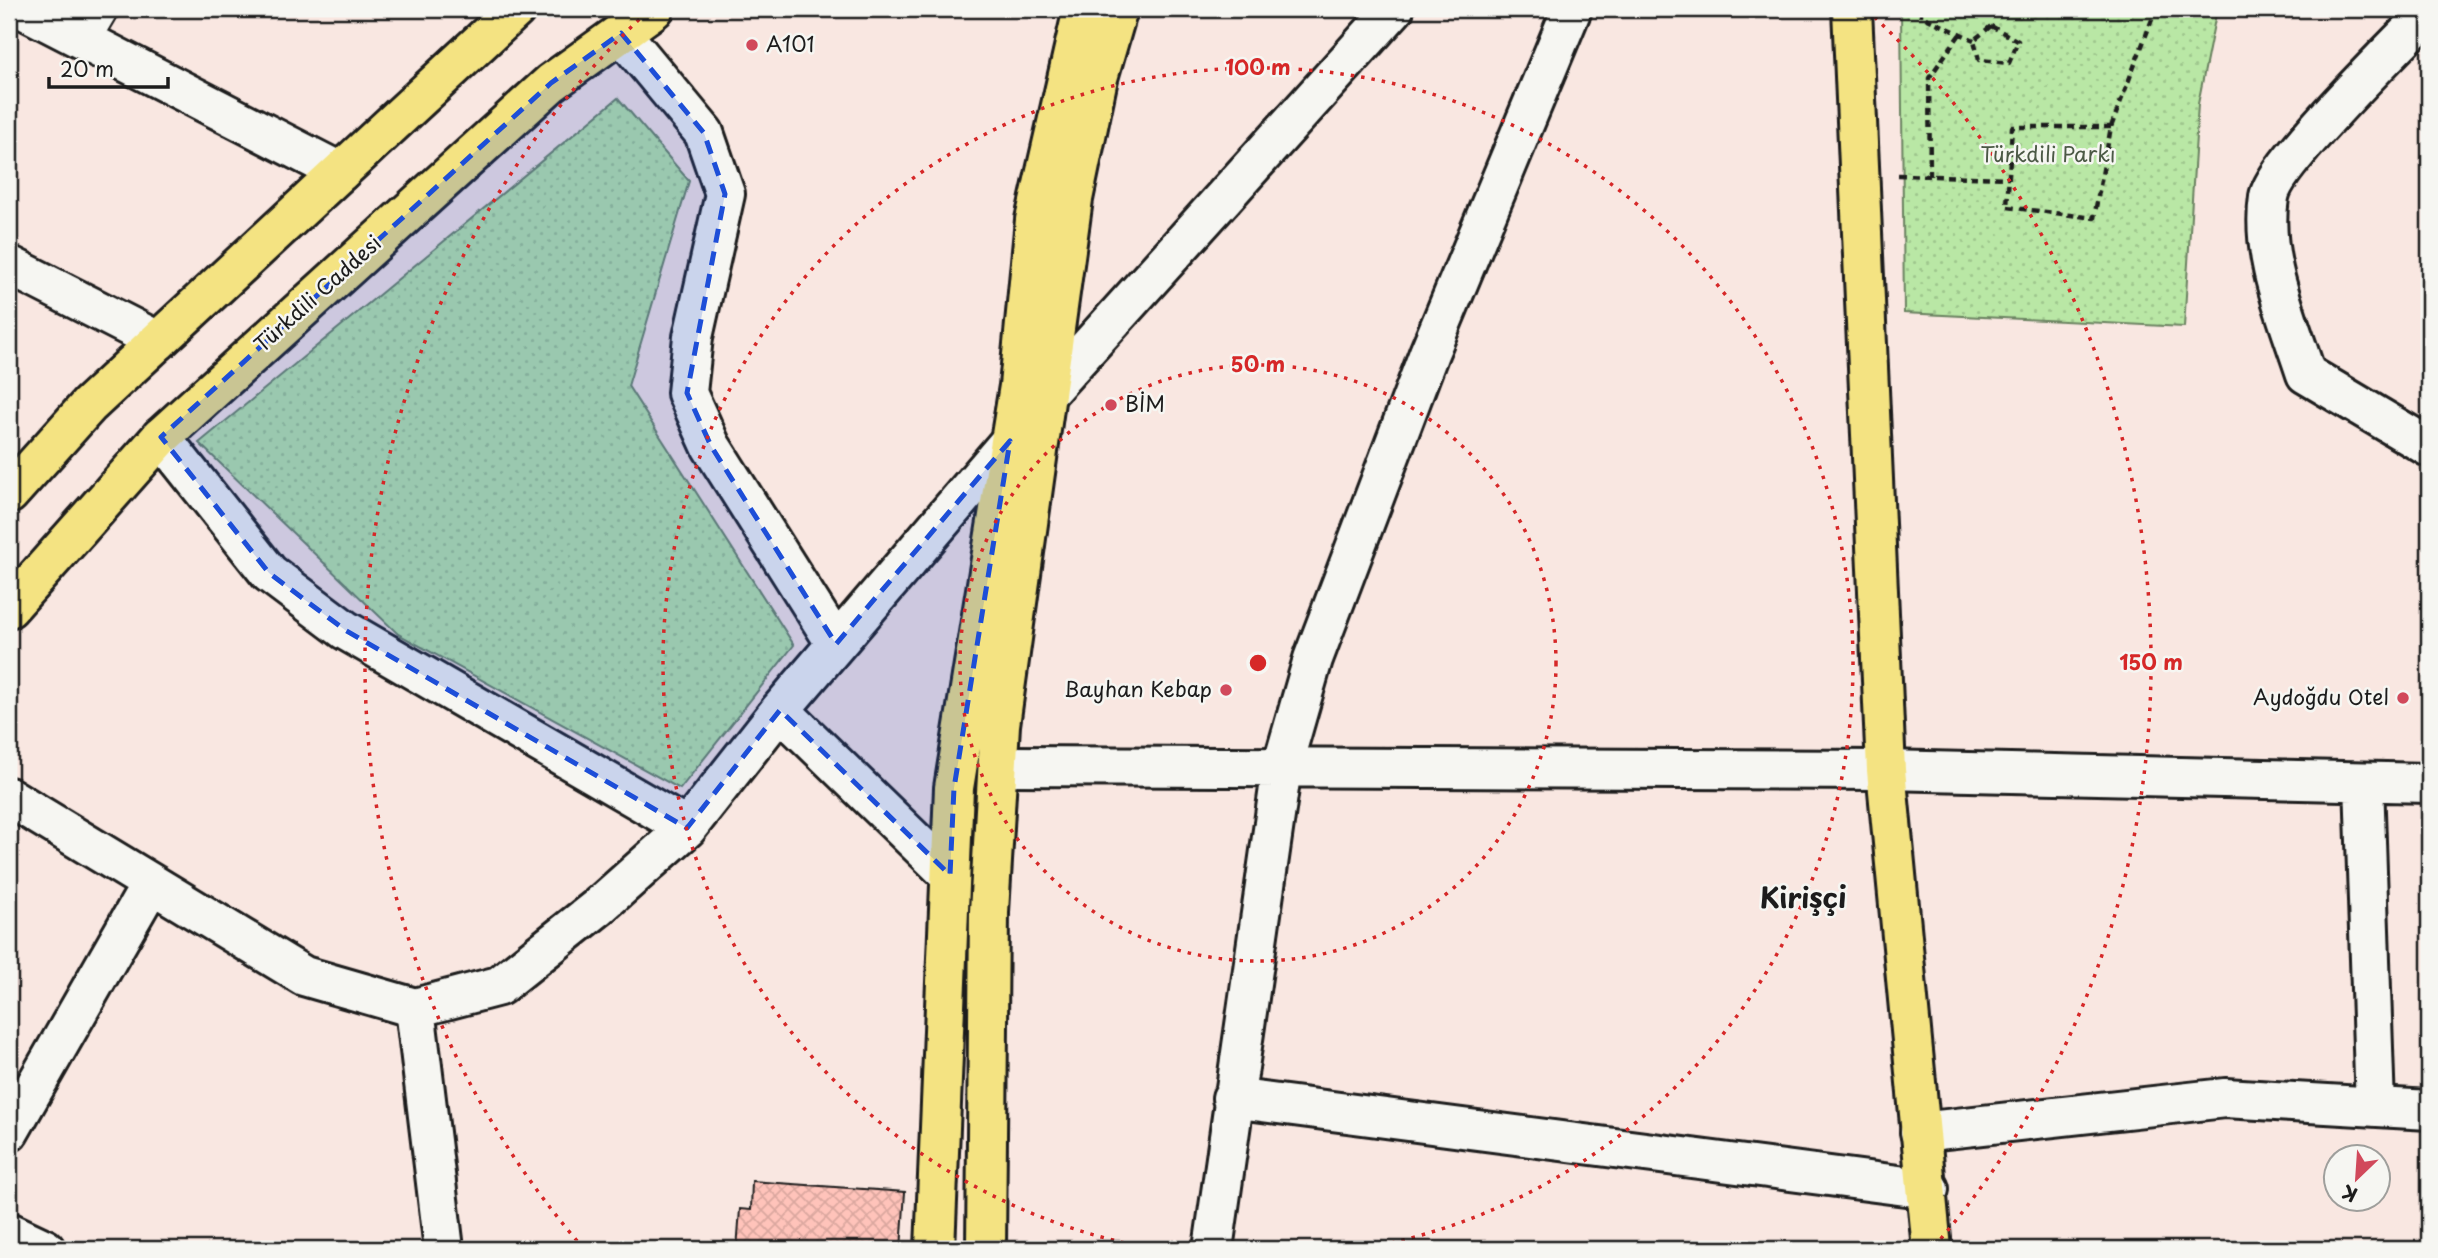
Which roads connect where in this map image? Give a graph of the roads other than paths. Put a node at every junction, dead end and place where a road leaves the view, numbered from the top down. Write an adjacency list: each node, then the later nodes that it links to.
1 (23, 9): 10 (street)
2 (654, 9): 11 (main road, Türkdili Caddesi)
3 (1083, 9): 17 (main road)
4 (1118, 9): 15 (main road)
5 (1394, 9): 15 (street)
6 (1572, 9): 24 (street)
7 (1852, 9): 25 (main road)
8 (510, 10): 12 (main road)
9 (2429, 12): 18 (street)
10 (90, 23): 12 (street)
11 (621, 33): 16 (main road, Türkdili Caddesi); 21 (street)
12 (340, 172): 14 (main road)
13 (9, 265): 14 (street)
14 (158, 341): 19 (main road)
15 (1048, 392): 23 (main road)
16 (161, 437): 20 (main road, Türkdili Caddesi); 29 (street)
17 (1010, 441): 21 (street); 30 (main road)
18 (2429, 447)
19 (9, 494)
20 (9, 608)
21 (836, 644): 22 (street)
22 (780, 710): 29 (street); 30 (street)
23 (998, 765): 24 (street); 43 (main road)
24 (1282, 767): 25 (street); 33 (street)
25 (1886, 770): 26 (street); 37 (main road)
26 (2364, 782): 27 (street); 34 (street)
27 (2429, 783)
28 (9, 797): 31 (street)
29 (687, 828): 32 (street)
30 (950, 875): 42 (main road)
31 (151, 884): 32 (street); 36 (street)
32 (415, 1008): 41 (street)
33 (1233, 1098): 38 (street); 44 (street)
34 (2375, 1107): 35 (street); 37 (street)
35 (2429, 1110)
36 (9, 1132)
37 (1920, 1132): 38 (main road)
38 (1928, 1189): 45 (main road)
39 (9, 1232): 40 (street)
40 (45, 1249)
41 (444, 1249)
42 (934, 1249)
43 (986, 1249)
44 (1213, 1249)
45 (1932, 1249)

